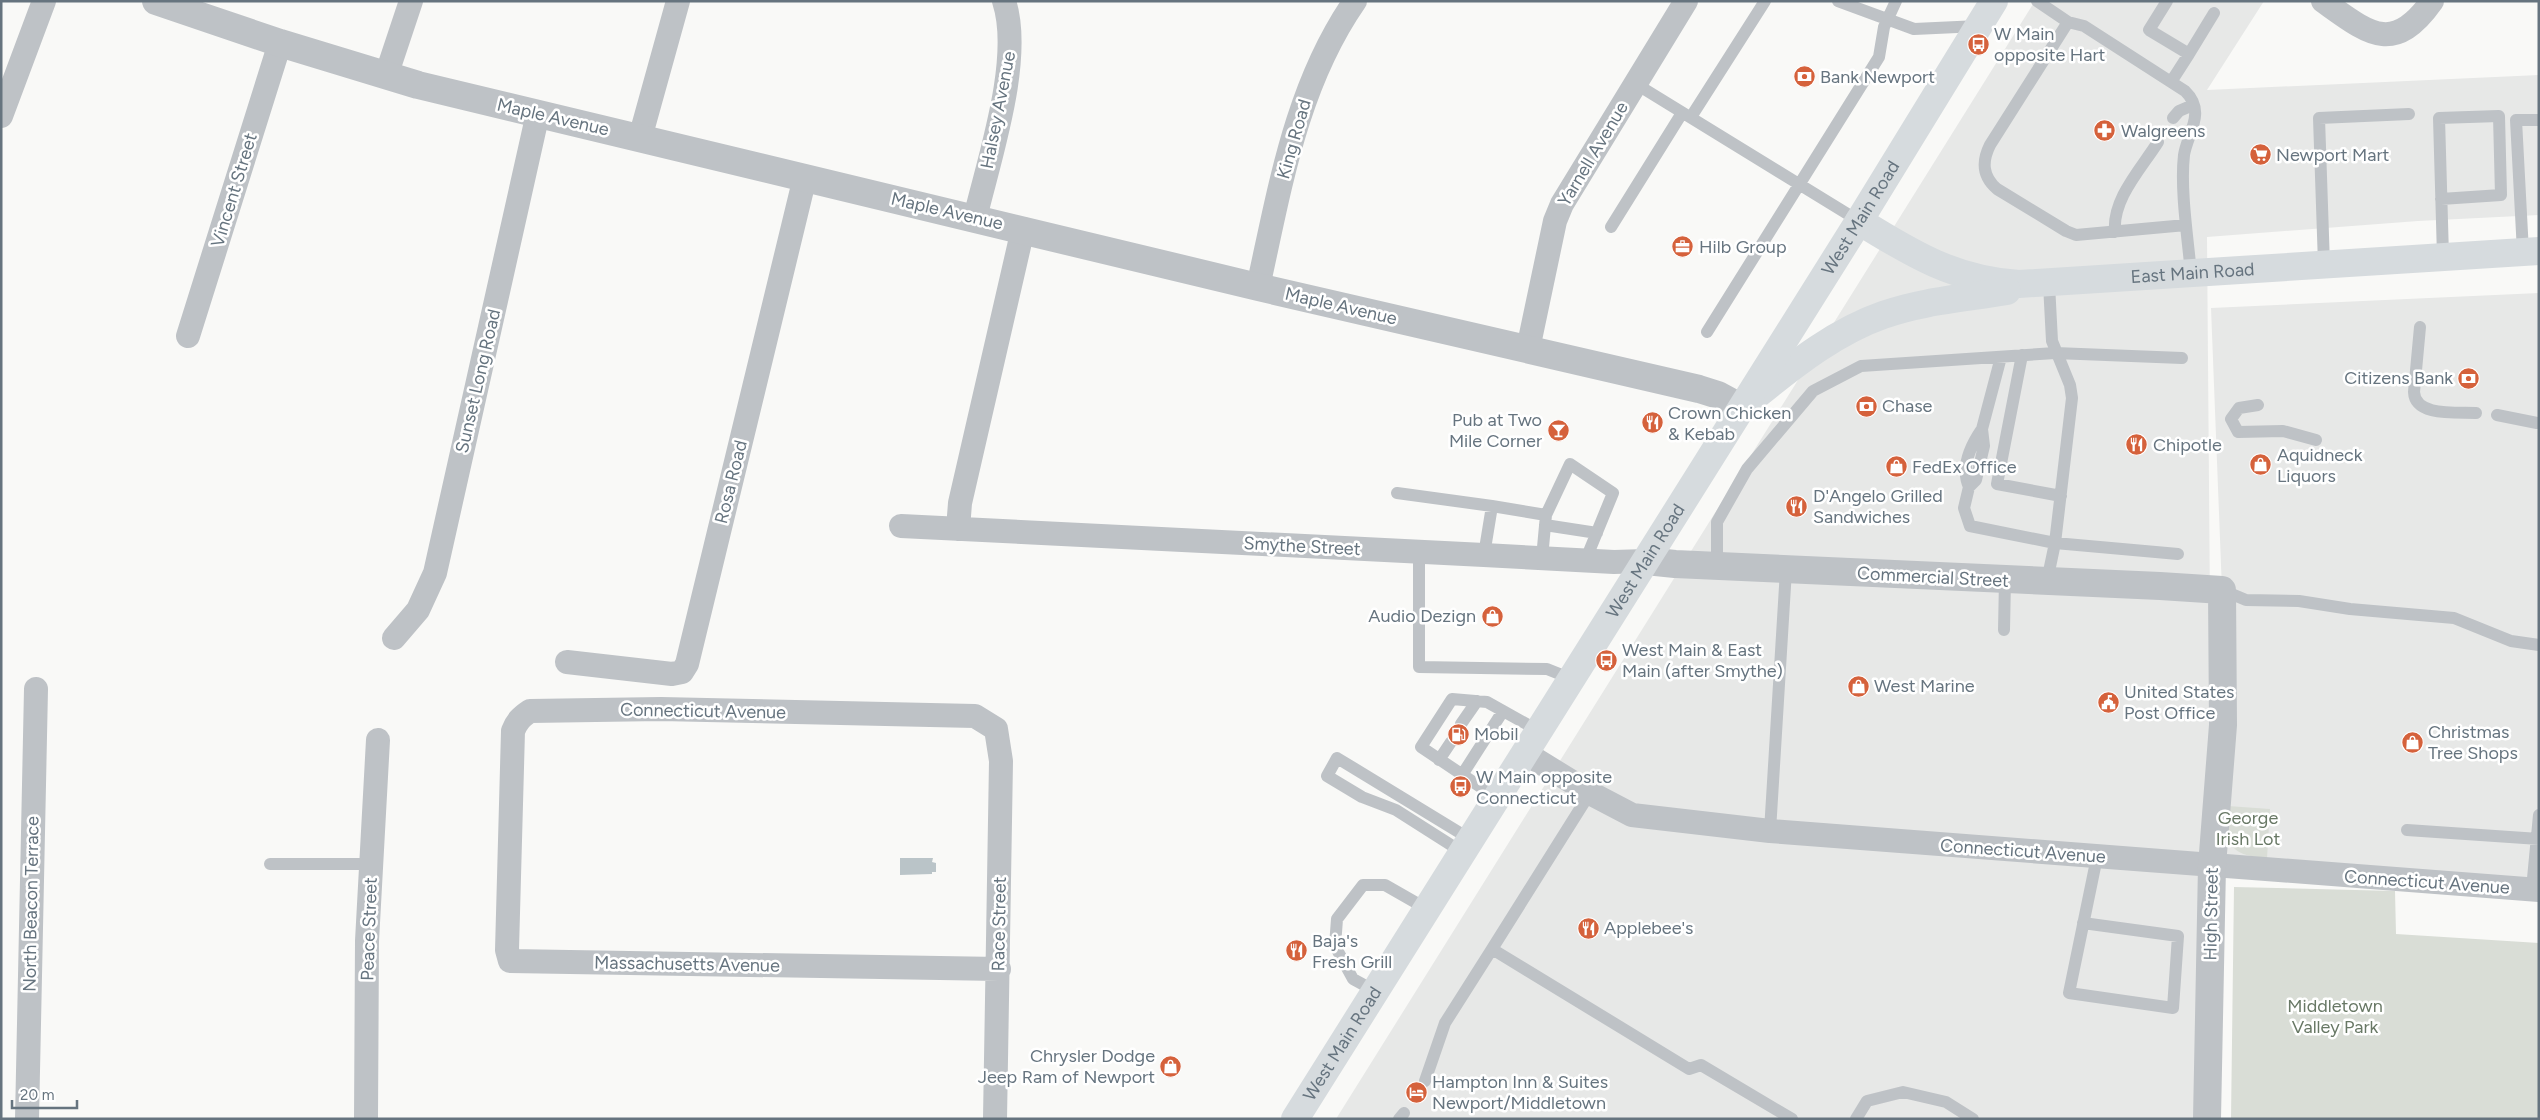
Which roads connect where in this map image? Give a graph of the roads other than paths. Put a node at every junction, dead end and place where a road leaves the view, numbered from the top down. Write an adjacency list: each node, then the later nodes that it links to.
1 (44, 1): 29 (street)
2 (156, 1): 20 (street, Maple Avenue)
3 (410, 1): 22 (street)
4 (678, 1): 32 (street)
5 (1004, 1): 37 (street, Halsey Avenue)
6 (1355, 1): 48 (street, King Road)
7 (1686, 1): 24 (street, Yarnell Avenue)
8 (1765, 1): 28 (lane)
9 (1838, 1): 17 (lane)
10 (1896, 1): 17 (lane)
11 (1994, 1): 19 (main road, West Main Road)
12 (2037, 1): 18 (lane)
13 (2166, 1): 21 (lane)
14 (2323, 1): 15 (street)
15 (2432, 1)
16 (2214, 13): 21 (lane)
17 (1886, 20): 19 (lane); 35 (lane)
18 (2068, 22): 23 (lane); 42 (lane)
19 (1979, 26): 38 (main road, West Main Road)
20 (280, 44): 22 (street, Maple Avenue); 51 (street, Vincent Street)
21 (2189, 54): 23 (lane)
22 (386, 76): 26 (street, Maple Avenue)
23 (2171, 82): 25 (lane)
24 (1636, 84): 28 (lane); 52 (street, Yarnell Avenue)
25 (2193, 105): 30 (lane); 39 (lane)
26 (538, 113): 32 (street, Maple Avenue); 83 (street, Sunset Long Road)
27 (2409, 114): 45 (lane)
28 (1686, 115): 35 (lane); 40 (lane)
29 (1, 116)
30 (2174, 118)
31 (2539, 120): 43 (lane)
32 (640, 138): 34 (street, Maple Avenue)
33 (2158, 142): 42 (lane)
34 (805, 177): 37 (street, Maple Avenue); 85 (street, Rosa Road)
35 (1799, 184): 38 (lane); 50 (lane)
36 (2441, 199): 36 (lane); 44 (lane)
37 (976, 218): 41 (street, Maple Avenue)
38 (1859, 221): 47 (main road, East Main Road); 58 (main road, West Main Road)
39 (2186, 225): 42 (lane); 46 (lane)
40 (1611, 227)
41 (1023, 229): 48 (street, Maple Avenue); 68 (street)
42 (2115, 232)
43 (2531, 251): 44 (main road, East Main Road)
44 (2443, 256): 45 (main road, East Main Road)
45 (2324, 264): 46 (main road, East Main Road)
46 (2191, 274): 47 (main road, East Main Road)
47 (2050, 284): 53 (lane); 58 (main road)
48 (1258, 287): 52 (street, Maple Avenue)
49 (2420, 326): 59 (lane)
50 (1707, 332)
51 (188, 336)
52 (1528, 349): 58 (street, Maple Avenue)
53 (2055, 353): 54 (lane); 56 (lane); 64 (lane)
54 (2022, 355): 55 (lane); 64 (lane)
55 (2001, 356): 70 (lane); 77 (lane)
56 (2182, 358)
57 (2258, 405): 62 (lane)
58 (1742, 408): 76 (main road, West Main Road)
59 (2476, 413)
60 (2497, 415): 61 (lane)
61 (2537, 422)
62 (2316, 440)
63 (1397, 493): 65 (lane)
64 (2061, 496): 70 (lane)
65 (1492, 506): 66 (lane); 73 (lane)
66 (1545, 520): 69 (lane); 69 (lane); 74 (lane)
67 (900, 526): 68 (street, Smythe Street)
68 (958, 529): 71 (street, Smythe Street)
69 (1597, 533): 75 (lane)
70 (2055, 543): 72 (lane); 80 (lane)
71 (1419, 552): 73 (street, Smythe Street); 86 (lane)
72 (2178, 554)
73 (1484, 555): 74 (street, Smythe Street)
74 (1542, 558): 75 (street, Smythe Street)
75 (1586, 559): 76 (street, Smythe Street)
76 (1646, 561): 77 (street, Commercial Street); 86 (main road, West Main Road)
77 (1717, 566): 78 (street, Commercial Street)
78 (1786, 570): 79 (street, Commercial Street); 102 (lane)
79 (2005, 580): 80 (street, Commercial Street); 82 (lane)
80 (2047, 581): 81 (street, Commercial Street)
81 (2222, 590): 84 (lane); 108 (street, High Street)
82 (2004, 630)
83 (394, 638)
84 (2539, 645)
85 (567, 662)
86 (1572, 679): 94 (main road, West Main Road)
87 (36, 689): 116 (street, North Beacon Terrace)
88 (1476, 701): 89 (lane); 90 (lane); 95 (lane)
89 (1503, 711): 94 (lane); 96 (lane)
90 (1461, 724)
91 (996, 729): 100 (street, Connecticut Avenue); 113 (street, Race Street)
92 (378, 740): 107 (street, Peace Street)
93 (1451, 742): 95 (lane)
94 (1532, 742): 97 (street, Connecticut Avenue); 98 (main road, West Main Road)
95 (1439, 760): 96 (lane)
96 (1462, 774): 98 (lane)
97 (1590, 793): 102 (street, Connecticut Avenue); 112 (lane)
98 (1497, 798): 104 (main road, West Main Road)
99 (2539, 815): 103 (lane)
100 (510, 827): 113 (street, Massachusetts Avenue)
101 (2407, 830): 103 (lane)
102 (1770, 831): 105 (street, Connecticut Avenue)
103 (2538, 839): 109 (lane)
104 (1466, 846): 104 (lane); 110 (main road, West Main Road)
105 (2097, 857): 108 (street, Connecticut Avenue); 111 (lane)
106 (270, 864): 107 (lane)
107 (371, 864): 117 (street, Peace Street)
108 (2212, 866): 109 (street, Connecticut Avenue); 123 (street, High Street)
109 (2535, 890)
110 (1427, 909): 114 (main road, West Main Road); 114 (lane)
111 (2083, 923): 111 (lane)
112 (1492, 949): 115 (lane); 120 (lane)
113 (998, 969): 118 (street, Race Street)
114 (1375, 991): 119 (main road, West Main Road)
115 (1425, 1081)
116 (27, 1119)
117 (366, 1119)
118 (995, 1119)
119 (1295, 1119)
120 (1792, 1119)
121 (1856, 1119): 122 (lane)
122 (1973, 1119)
123 (2207, 1119)

